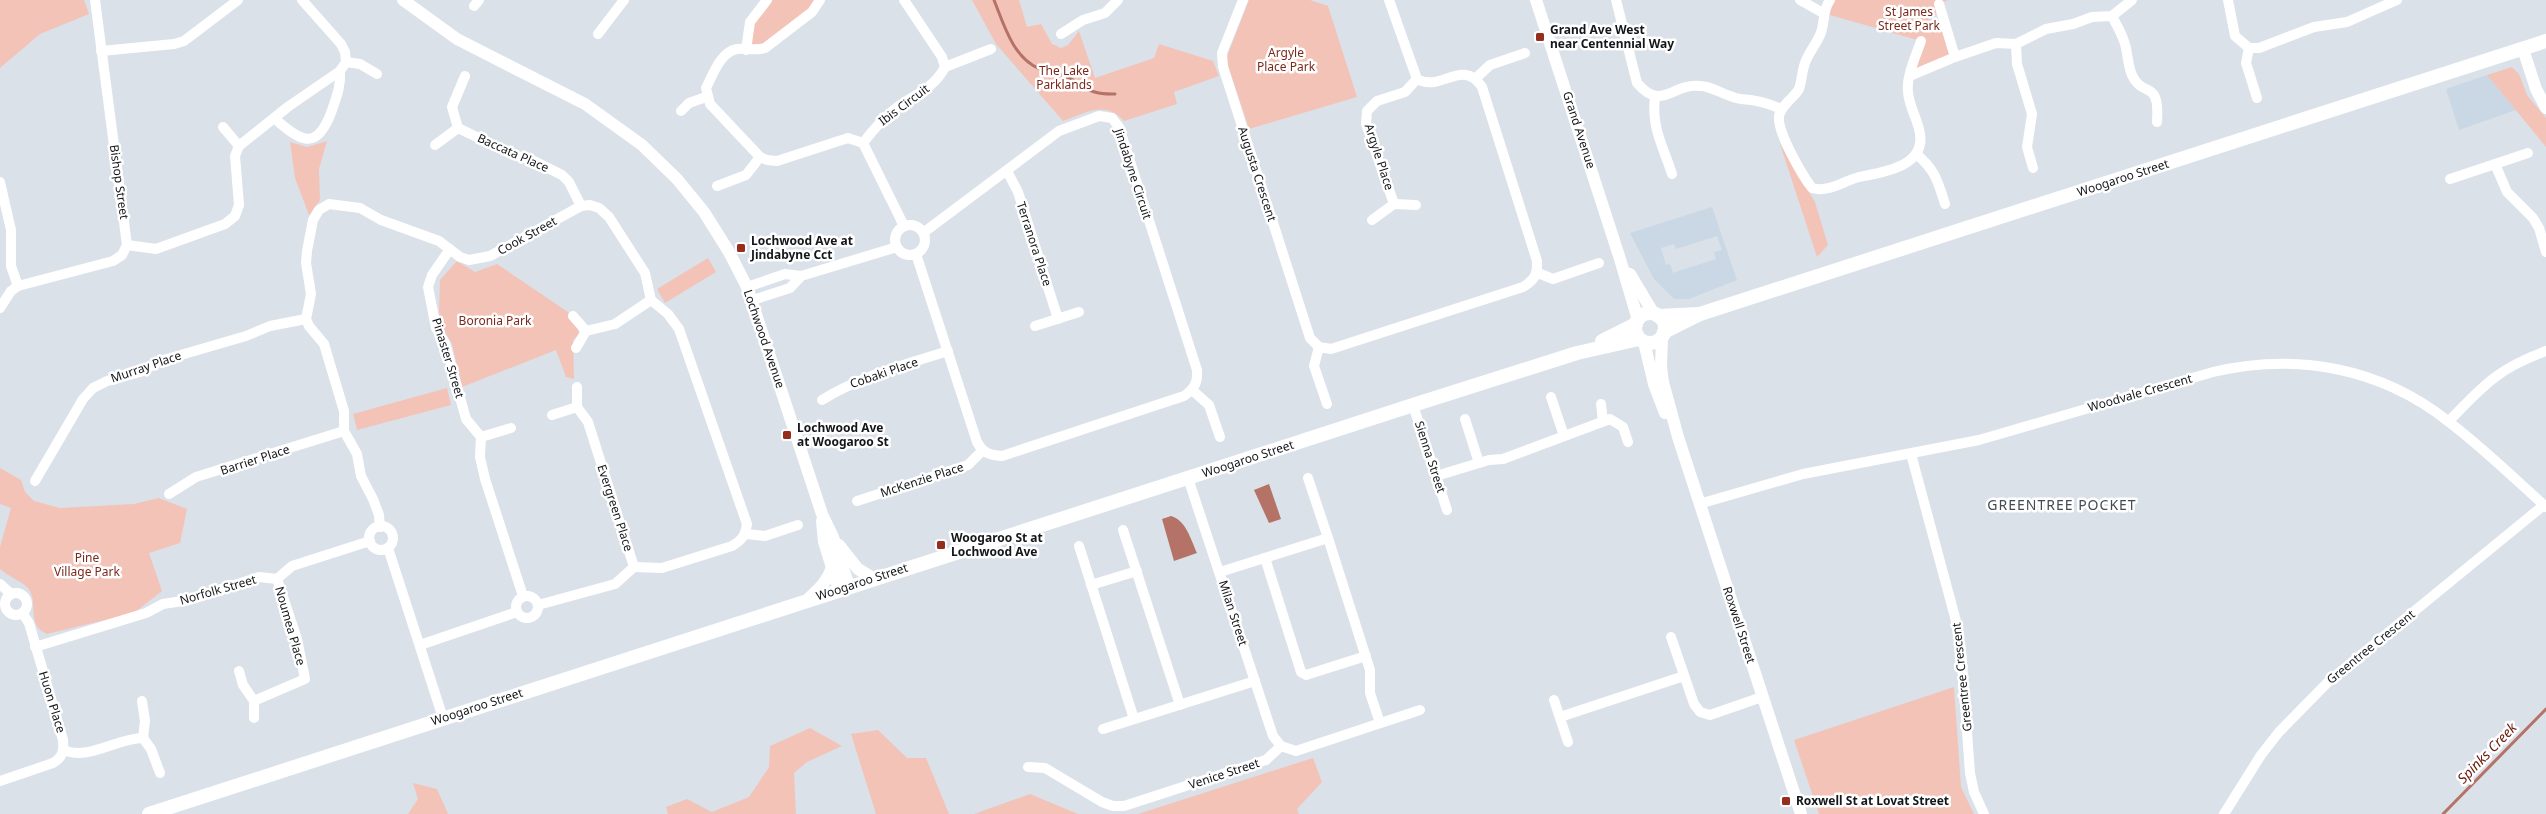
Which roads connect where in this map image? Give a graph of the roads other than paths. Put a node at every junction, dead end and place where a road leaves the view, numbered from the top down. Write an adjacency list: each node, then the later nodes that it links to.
1 (94, 0): 31 (street, Bishop Street)
2 (238, 0): 31 (street)
3 (302, 0): 34 (street)
4 (403, 0): 82 (street, Lochwood Avenue)
5 (624, 0): 22 (street)
6 (767, 0): 30 (street)
7 (820, 0): 30 (street)
8 (904, 0): 35 (street)
9 (1118, 0): 23 (street)
10 (1243, 0): 97 (street, Augusta Crescent)
11 (1389, 0): 41 (street)
12 (1536, 0): 77 (street, Grand Avenue)
13 (1616, 0): 43 (street)
14 (1800, 0): 20 (street)
15 (1830, 0): 20 (street)
16 (2132, 0): 21 (street)
17 (2228, 0): 27 (street)
18 (2397, 0): 27 (street)
19 (1939, 4): 33 (street)
20 (1824, 12): 46 (street)
21 (2112, 16): 26 (street); 49 (street)
22 (598, 34)
23 (1061, 34)
24 (1921, 40): 39 (street)
25 (2546, 41): 29 (main road, Woogaroo Street)
26 (2016, 44): 33 (street); 59 (street)
27 (2249, 48): 44 (street)
28 (991, 49): 35 (street, Ibis Circuit)
29 (2523, 49): 45 (street); 87 (main road, Woogaroo Street)
30 (746, 50): 42 (street)
31 (102, 51): 72 (street, Bishop Street)
32 (1525, 53): 40 (street)
33 (1955, 57): 39 (street)
34 (346, 62): 36 (street); 37 (street)
35 (945, 67): 52 (street, Ibis Circuit)
36 (340, 71): 48 (street); 48 (street)
37 (378, 74)
38 (465, 76): 51 (street)
39 (1910, 76): 56 (street)
40 (1476, 78): 41 (street); 79 (street)
41 (1417, 79): 65 (street, Argyle Place)
42 (706, 97): 47 (street); 57 (street)
43 (1655, 97): 46 (street); 61 (street)
44 (2257, 98)
45 (2546, 108)
46 (1782, 109): 56 (street)
47 (680, 111)
48 (274, 118): 53 (street)
49 (2156, 122)
50 (222, 127): 53 (street)
51 (458, 128): 54 (street); 68 (street, Baccata Place)
52 (863, 144): 57 (street); 70 (street)
53 (239, 146): 72 (street)
54 (434, 146)
55 (2528, 152): 58 (street)
56 (1916, 154): 66 (street)
57 (760, 157): 64 (street)
58 (2495, 164): 62 (street); 75 (street)
59 (2033, 168)
60 (1007, 172): 71 (street, Jindabyne Circuit); 91 (street, Terranora Place); 103 (street, Jindabyne Circuit)
61 (1672, 174)
62 (2450, 179)
63 (0, 182): 81 (street)
64 (717, 186)
65 (1394, 204): 67 (street, Argyle Place); 69 (street, Argyle Place)
66 (1945, 204)
67 (1416, 205)
68 (581, 206): 74 (street, Cook Street); 83 (street)
69 (1372, 220)
70 (904, 226): 71 (street); 73 (street)
71 (923, 234): 76 (street)
72 (127, 245): 81 (street)
73 (897, 247): 76 (street); 80 (street)
74 (450, 250): 90 (street, Cook Street); 117 (street, Pinaster Street)
75 (2546, 252)
76 (916, 254): 99 (street)
77 (1620, 259): 88 (street, Grand Avenue); 92 (street, Grand Avenue)
78 (1599, 263): 79 (street)
79 (1538, 273): 97 (street)
80 (802, 276): 82 (street); 84 (street)
81 (18, 286): 85 (street)
82 (747, 287): 84 (street, Lochwood Avenue)
83 (651, 300): 94 (street); 137 (street)
84 (753, 300): 133 (street, Lochwood Avenue)
85 (0, 308)
86 (1079, 312): 91 (street)
87 (1700, 314): 88 (main road, Woogaroo Street); 95 (main road, Woogaroo Street)
88 (1656, 315): 92 (main road, Woogaroo Street); 95 (main road)
89 (573, 316): 94 (street)
90 (306, 318): 115 (street); 127 (street, Murray Place)
91 (1058, 319): 93 (street)
92 (1637, 322): 96 (main road); 101 (main road, Woogaroo Street)
93 (1034, 326)
94 (586, 331): 98 (street)
95 (1663, 335): 96 (main road, Woogaroo Street); 119 (street, Roxwell Street)
96 (1641, 340): 101 (main road, Woogaroo Street); 119 (street, Roxwell Street)
97 (1319, 347): 106 (street)
98 (576, 348)
99 (948, 351): 105 (street, Cobaki Place); 121 (street)
100 (2546, 351): 113 (street)
101 (1577, 353): 108 (main road, Woogaroo Street)
102 (576, 387): 109 (street, Evergreen Place)
103 (1192, 390): 118 (street); 121 (street)
104 (1551, 396): 116 (street)
105 (822, 400)
106 (1326, 404)
107 (1602, 404): 112 (street)
108 (1413, 405): 124 (street, Sienna Street); 125 (main road, Woogaroo Street)
109 (578, 407): 110 (street); 144 (street, Evergreen Place)
110 (552, 415)
111 (1465, 419): 123 (street)
112 (1603, 421): 116 (street); 120 (street)
113 (2449, 421): 122 (street, Woodvale Crescent); 131 (street, Woodvale Crescent)
114 (511, 428): 117 (street)
115 (344, 430): 128 (street, Barrier Place); 135 (street)
116 (1564, 436): 123 (street)
117 (481, 437): 154 (street)
118 (1220, 437)
119 (1678, 437): 130 (street, Roxwell Street)
120 (1628, 442)
121 (982, 451): 129 (street, McKenzie Place)
122 (1911, 454): 130 (street, Woodvale Crescent); 188 (street, Greentree Crescent)
123 (1479, 463): 124 (street)
124 (1436, 476): 132 (street, Sienna Street)
125 (1188, 478): 147 (street, Milan Street); 149 (main road, Woogaroo Street)
126 (1308, 478): 139 (street)
127 (35, 481)
128 (169, 494)
129 (857, 501)
130 (1699, 504): 167 (street, Roxwell Street)
131 (2545, 506): 189 (street, Greentree Crescent)
132 (1447, 510)
133 (822, 514): 138 (street, Lochwood Avenue); 145 (street, Lochwood Avenue)
134 (798, 525): 137 (street)
135 (380, 527): 140 (street); 142 (street)
136 (1123, 530): 146 (street)
137 (746, 534): 144 (street)
138 (833, 537): 149 (street); 152 (street, Lochwood Avenue)
139 (1328, 538): 143 (street); 163 (street)
140 (370, 541): 142 (street); 148 (street)
141 (1078, 546): 151 (street)
142 (388, 548): 161 (street)
143 (1265, 558): 147 (street); 163 (street)
144 (634, 567): 156 (street, Evergreen Place)
145 (832, 567): 152 (street, Lochwood Avenue); 155 (street)
146 (1136, 571): 151 (street); 171 (street)
147 (1220, 572): 166 (street, Milan Street)
148 (277, 578): 162 (street, Norfolk Street); 170 (street, Noumea Place)
149 (873, 578): 152 (main road, Woogaroo Street)
150 (0, 584): 153 (street)
151 (1091, 585): 176 (street)
152 (844, 588): 155 (main road, Woogaroo Street)
153 (11, 594): 157 (street); 159 (street)
154 (523, 596): 156 (street); 158 (street)
155 (807, 600): 175 (main road, Woogaroo Street)
156 (538, 605): 158 (street)
157 (3, 611): 159 (street)
158 (517, 612): 161 (street)
159 (23, 614): 162 (street, Huon Place)
160 (1671, 637): 165 (street)
161 (420, 645): 175 (street)
162 (36, 647): 182 (street, Huon Place)
163 (1366, 656): 177 (street)
164 (239, 671): 170 (street)
165 (1684, 676): 167 (street); 173 (street)
166 (1255, 681): 171 (street); 181 (street, Milan Street)
167 (1762, 697): 187 (street, Roxwell Street)
168 (1554, 700): 173 (street)
169 (142, 701): 179 (street)
170 (254, 701): 174 (street)
171 (1180, 705): 176 (street)
172 (1420, 710): 177 (street)
173 (1560, 717): 180 (street)
174 (254, 718)
175 (443, 718): 186 (main road, Woogaroo Street)
176 (1134, 719): 178 (street)
177 (1380, 723): 181 (street)
178 (1103, 729)
179 (143, 738): 182 (street); 184 (street)
180 (1568, 742)
181 (1281, 746): 183 (street, Venice Street)
182 (64, 750): 185 (street, Huon Place)
183 (1028, 767)
184 (160, 773)
185 (0, 781)
186 (149, 814)
187 (1801, 814)
188 (1984, 814)
189 (2224, 814)

